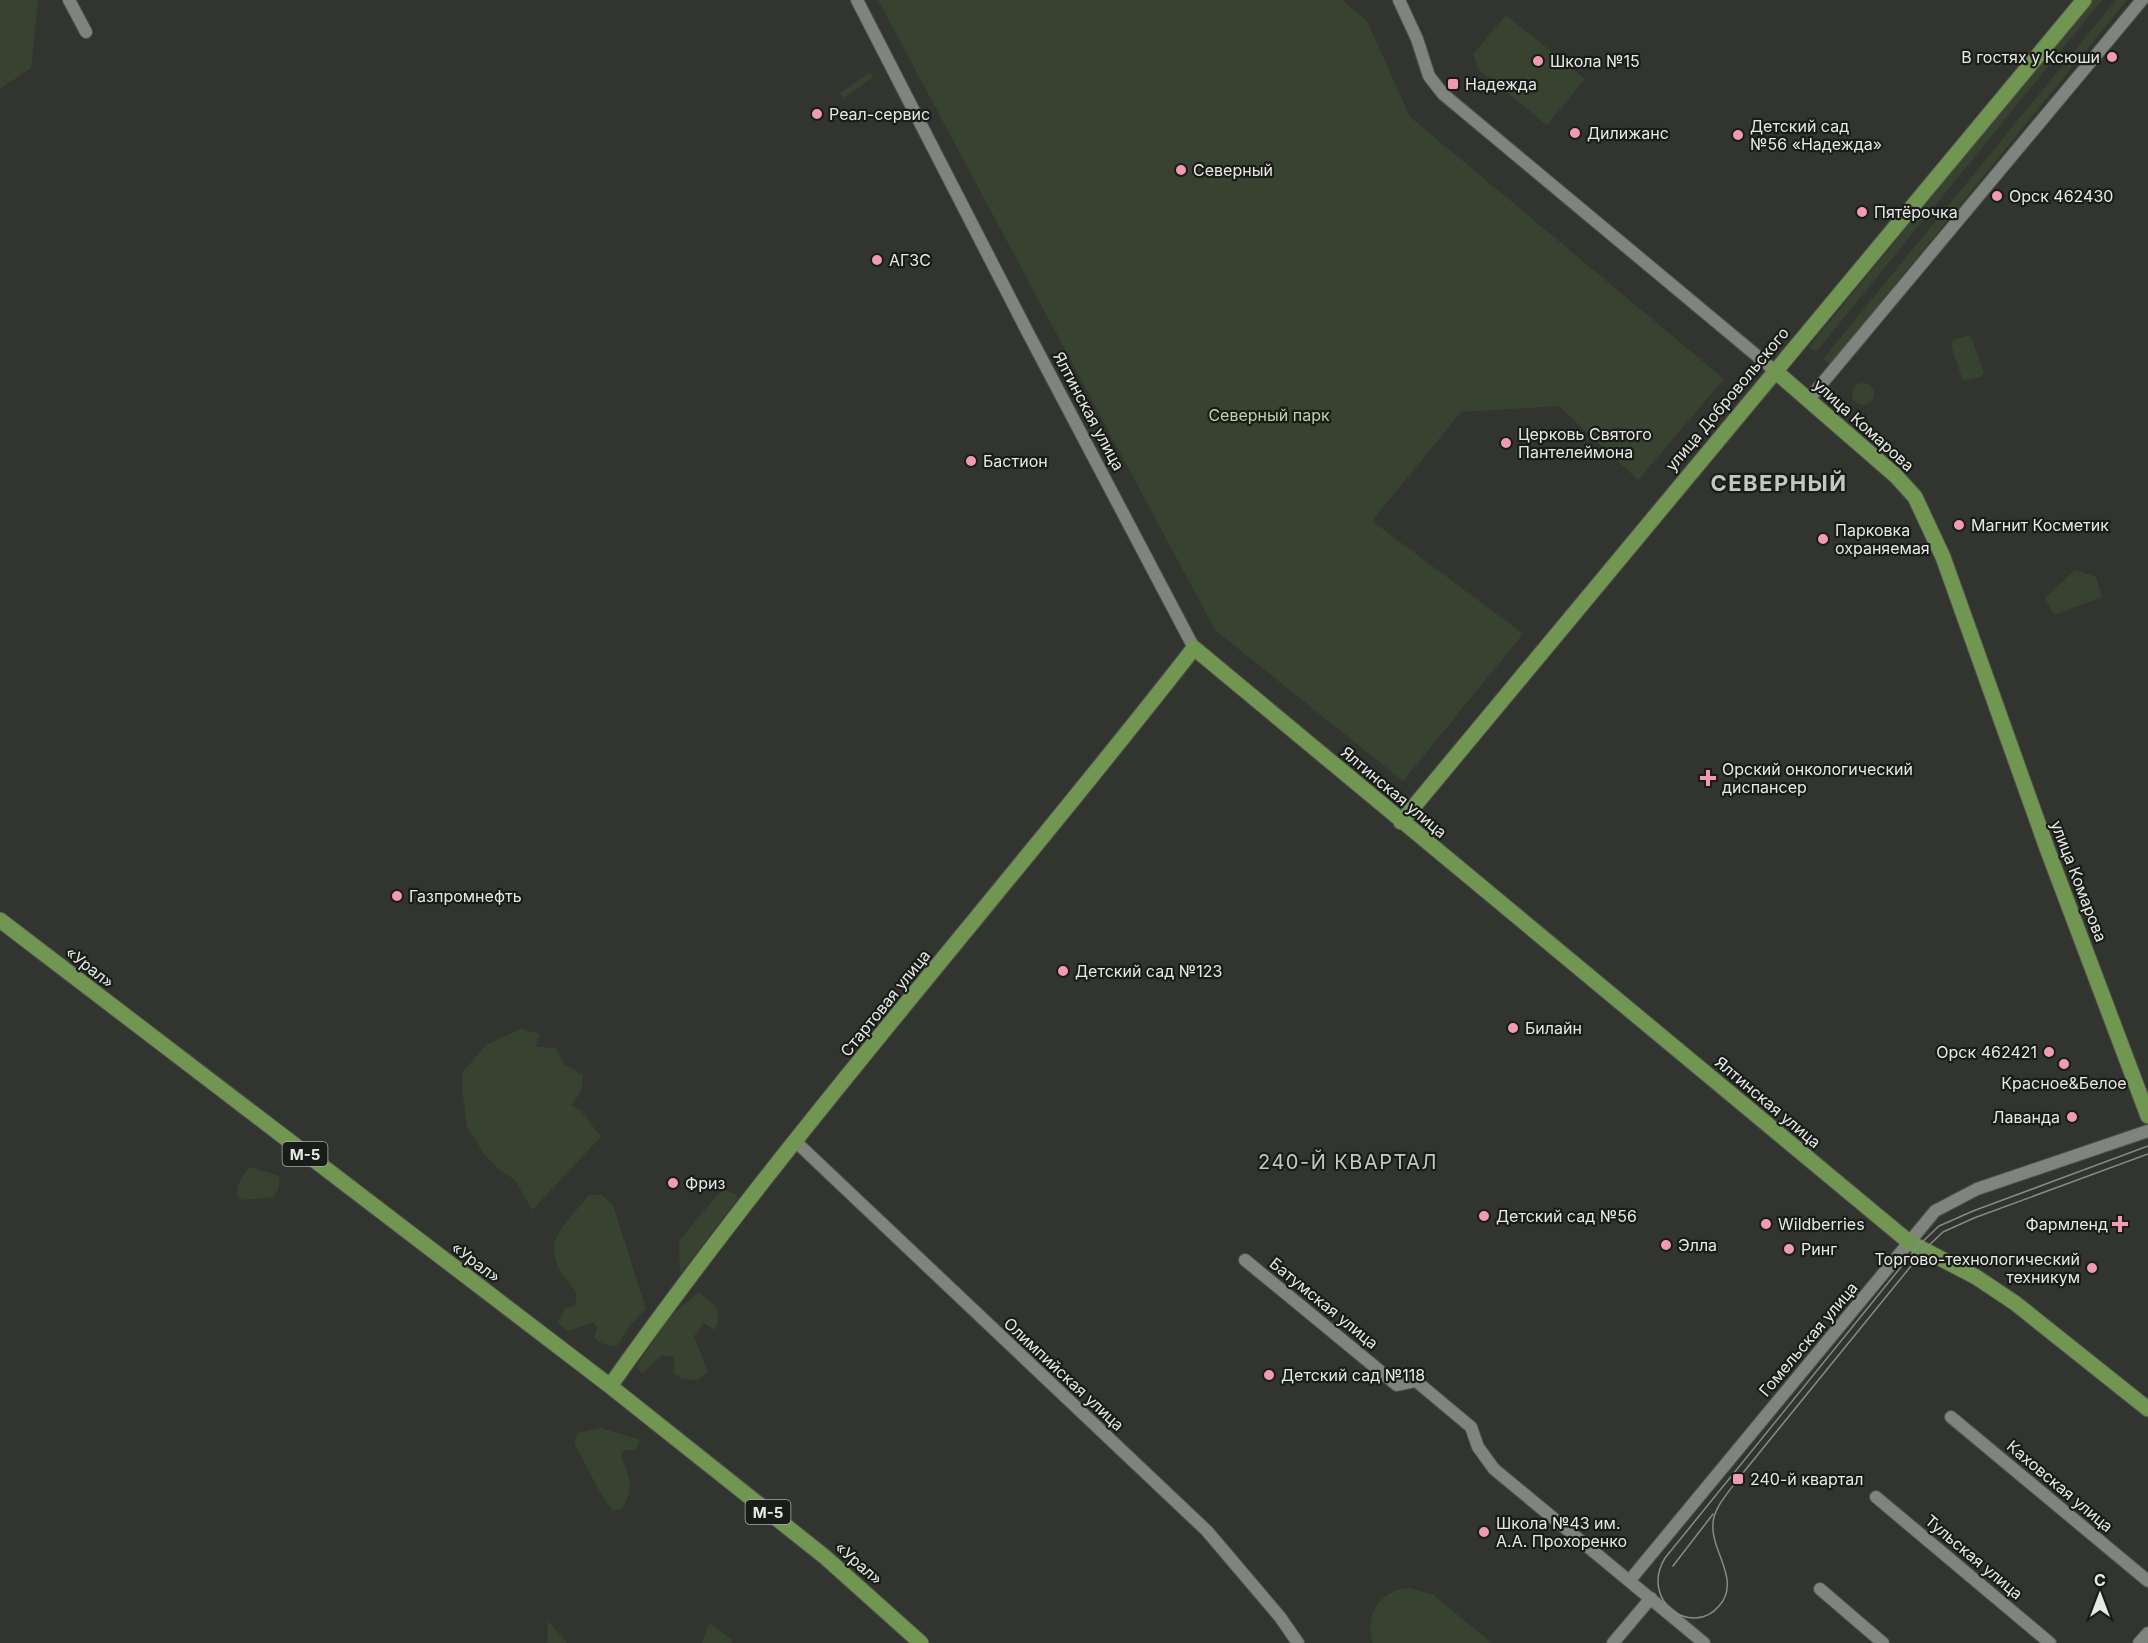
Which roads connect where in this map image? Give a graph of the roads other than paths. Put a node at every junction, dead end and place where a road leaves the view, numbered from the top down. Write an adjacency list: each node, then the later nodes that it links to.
1 (69, 0): 6 (street)
2 (857, 0): 9 (street, Ялтинская улица)
3 (1399, 0): 7 (street, улица Комарова)
4 (2084, 0): 7 (main road, улица Добровольского)
5 (2142, 0): 8 (street)
6 (86, 32)
7 (1774, 370): 8 (main road, улица Комарова); 10 (main road, улица Добровольского)
8 (1809, 399): 12 (main road, улица Комарова)
9 (1194, 648): 10 (main road, Ялтинская улица); 14 (main road, Стартовая улица)
10 (1401, 822): 15 (main road, Ялтинская улица)
11 (0, 921): 17 (main road, «Урал» / М-5)
12 (2148, 1116)
13 (2148, 1131): 15 (street, Гомельская улица)
14 (795, 1141): 17 (main road, Стартовая улица); 27 (street, Олимпийская улица)
15 (1909, 1242): 18 (main road, Ялтинская улица); 21 (street, Гомельская улица)
16 (1245, 1260): 21 (street, Батумская улица)
17 (610, 1386): 26 (main road, «Урал» / М-5)
18 (2148, 1409)
19 (1951, 1416): 22 (street, Каховская улица)
20 (1876, 1497): 31 (street, Тульская улица)
21 (1630, 1580): 24 (street, Батумская улица)
22 (2148, 1581)
23 (1820, 1589): 30 (street)
24 (1651, 1598): 28 (street); 29 (street, Батумская улица)
25 (2148, 1633): 32 (street)
26 (921, 1643)
27 (1298, 1643)
28 (1613, 1643)
29 (1704, 1643)
30 (1883, 1643)
31 (2050, 1643)
32 (2139, 1643)

